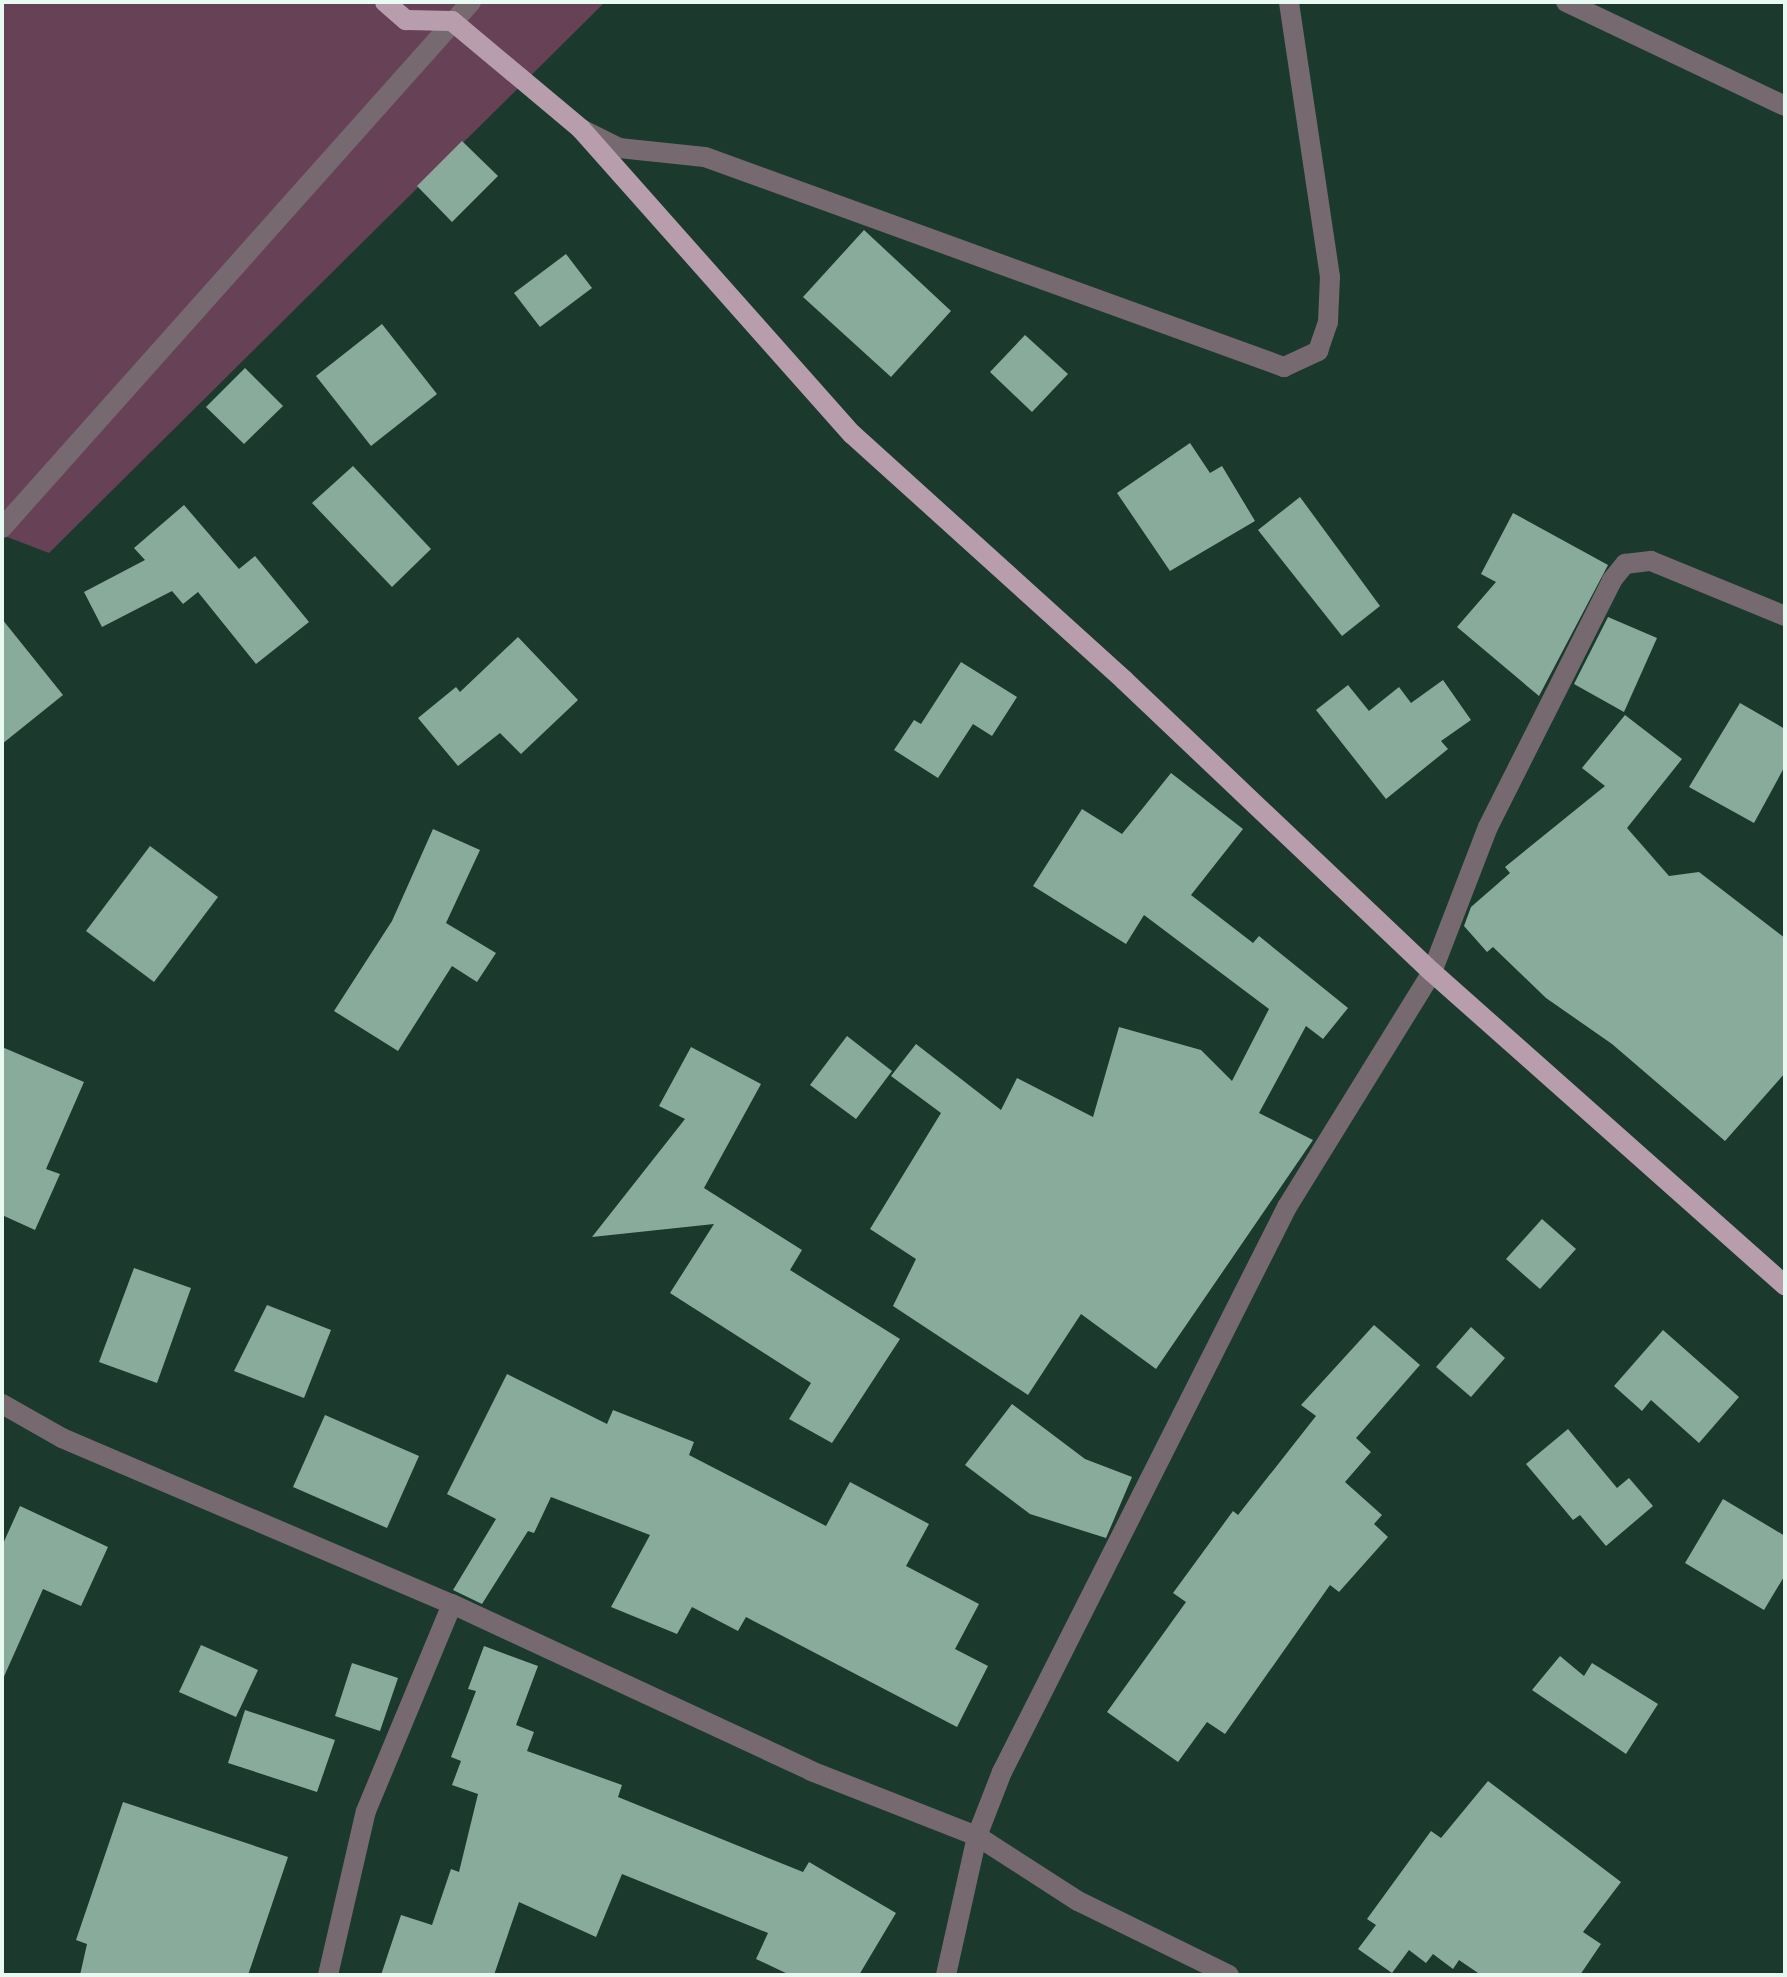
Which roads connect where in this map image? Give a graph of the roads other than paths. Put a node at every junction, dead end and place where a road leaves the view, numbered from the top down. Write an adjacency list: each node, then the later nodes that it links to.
1 (385, 2): 5 (main road)
2 (471, 2): 5 (street)
3 (1289, 2): 7 (street)
4 (1566, 2): 6 (street)
5 (452, 21): 7 (main road); 8 (street)
6 (1785, 106)
7 (581, 129): 10 (main road)
8 (2, 528)
9 (1785, 616): 10 (street)
10 (1432, 972): 11 (main road); 14 (street)
11 (1785, 1285)
12 (2, 1404): 13 (street)
13 (452, 1604): 14 (street); 15 (street)
14 (977, 1836): 18 (street); 19 (street)
15 (334, 1942): 16 (street); 17 (street)
16 (328, 1975)
17 (337, 1975)
18 (946, 1975)
19 (1229, 1975)

